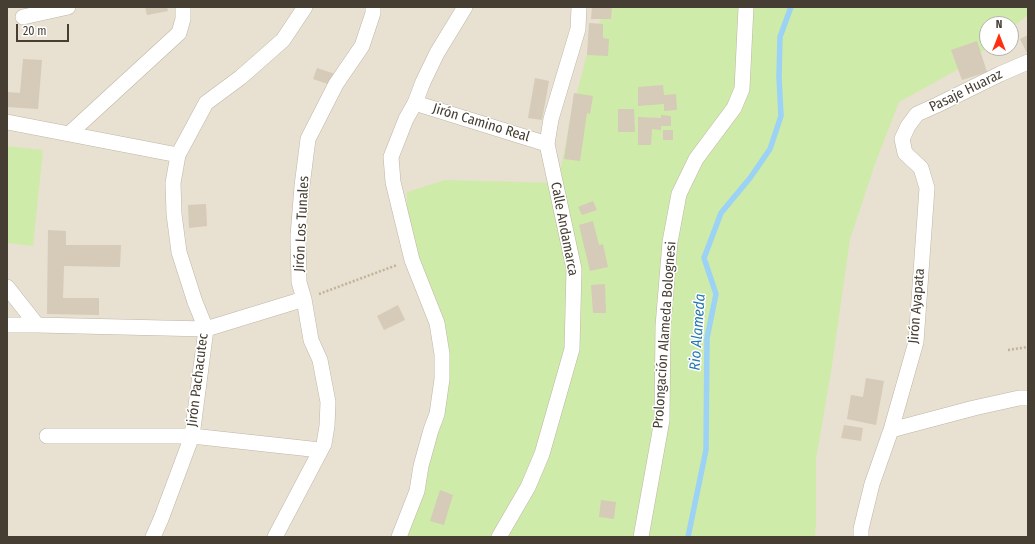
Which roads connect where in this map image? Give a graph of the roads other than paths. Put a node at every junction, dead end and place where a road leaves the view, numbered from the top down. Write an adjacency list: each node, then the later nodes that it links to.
1 (68, 7): 8 (street)
2 (183, 7): 13 (street)
3 (305, 7): 15 (street, Jirón Pachacutec)
4 (373, 7): 17 (street, Jirón Los Tunales)
5 (465, 7): 10 (street)
6 (579, 7): 14 (street, Calle Andamarca)
7 (746, 7): 30 (street, Prolongación Alameda Bolognesi)
8 (23, 17)
9 (1028, 62): 12 (street, Pasaje Huaraz)
10 (415, 103): 14 (street, Jirón Camino Real); 28 (street)
11 (7, 122): 13 (street)
12 (908, 126): 22 (street, Jirón Ayapata)
13 (69, 134): 15 (street)
14 (547, 144): 29 (street, Calle Andamarca)
15 (178, 155): 20 (street, Jirón Pachacutec)
16 (7, 287): 19 (street)
17 (304, 299): 20 (street); 25 (street, Jirón Los Tunales)
18 (7, 325): 19 (street)
19 (37, 325): 20 (street)
20 (206, 329): 24 (street, Jirón Pachacutec)
21 (1028, 398): 22 (street)
22 (891, 430): 31 (street, Jirón Ayapata)
23 (47, 436): 24 (street)
24 (192, 436): 25 (street); 26 (street, Jirón Pachacutec)
25 (320, 450): 27 (street, Jirón Los Tunales)
26 (153, 537)
27 (275, 537)
28 (399, 537)
29 (499, 537)
30 (641, 537)
31 (861, 537)

